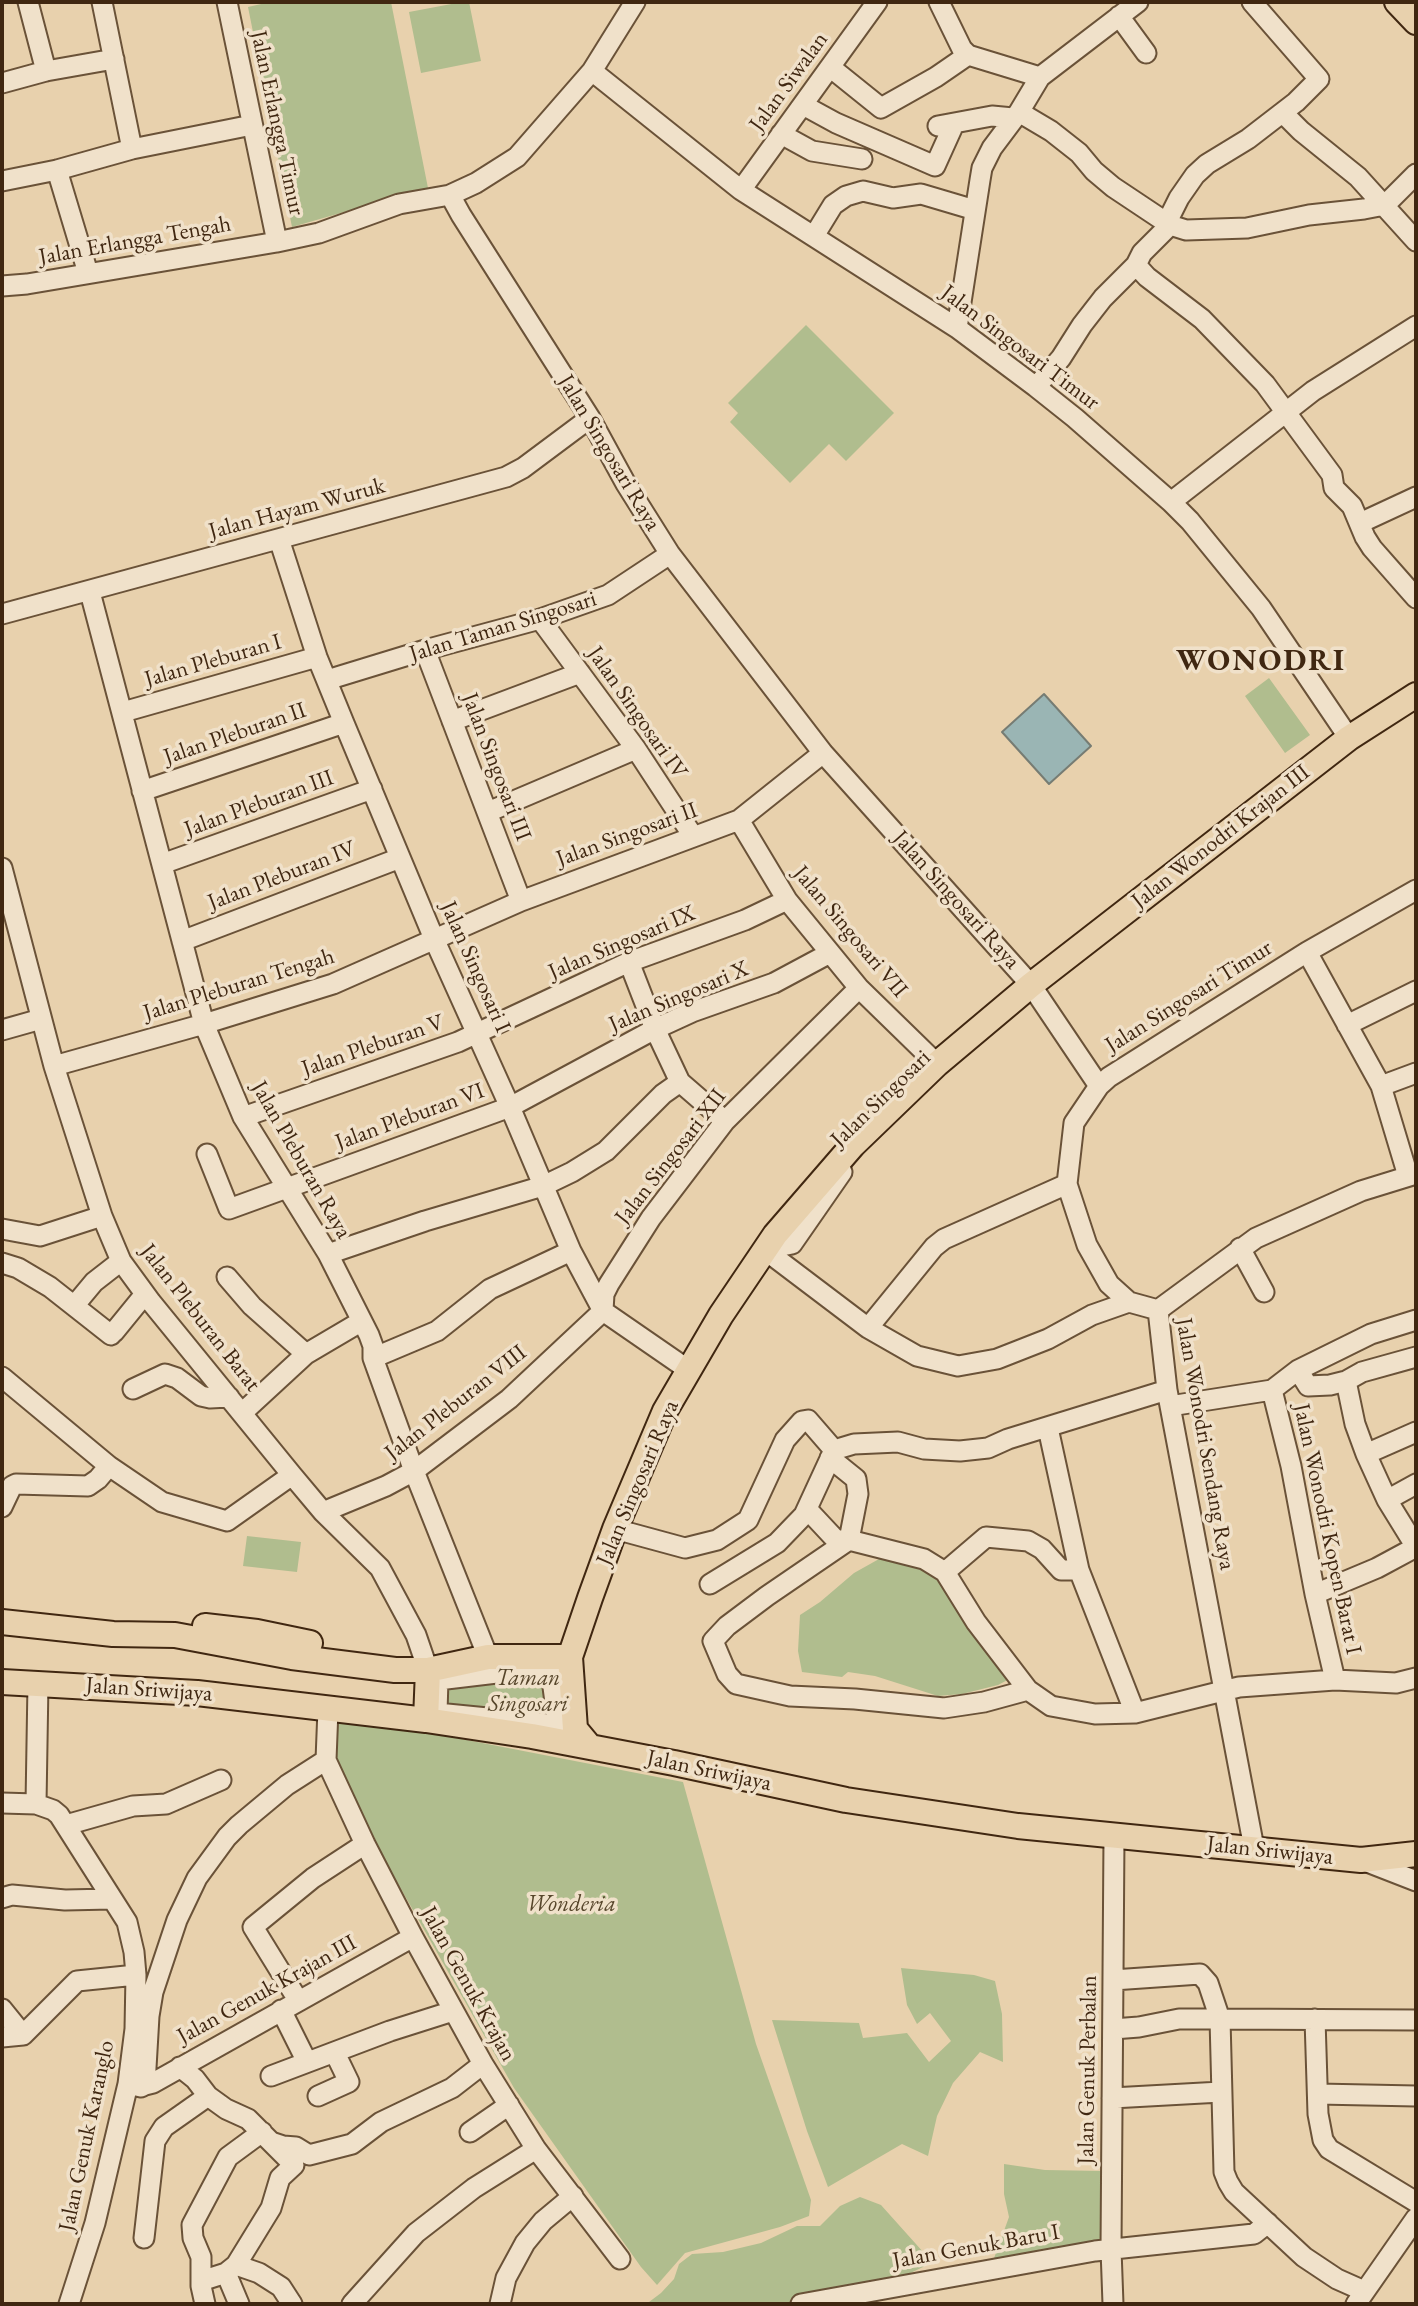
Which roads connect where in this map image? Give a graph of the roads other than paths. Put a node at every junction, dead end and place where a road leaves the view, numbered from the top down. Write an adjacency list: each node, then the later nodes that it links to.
1 (29, 2): 16 (street)
2 (102, 2): 14 (street)
3 (227, 2): 23 (street, Jalan Erlangga Timur)
4 (635, 2): 17 (street, Jalan Erlangga Timur)
5 (877, 2): 15 (street, Jalan Siwalan)
6 (939, 2): 13 (street)
7 (1138, 2): 10 (street)
8 (1252, 2): 21 (street)
9 (1397, 2): 11 (main road)
10 (1119, 16): 12 (street); 18 (street)
11 (1416, 22)
12 (1146, 52)
13 (968, 55): 15 (street); 18 (street)
14 (114, 59): 16 (street); 25 (street)
15 (830, 67): 20 (street, Jalan Siwalan)
16 (46, 71): 19 (street)
17 (592, 71): 30 (street, Jalan Singosari Timur); 31 (street, Jalan Erlangga Timur)
18 (1040, 78): 22 (street)
19 (2, 83)
20 (803, 105): 22 (street); 24 (street, Jalan Siwalan)
21 (1283, 113): 32 (street); 34 (street)
22 (1016, 115): 33 (street); 34 (street)
23 (252, 125): 25 (street); 37 (street, Jalan Erlangga Timur)
24 (781, 134): 26 (street); 30 (street, Jalan Siwalan)
25 (132, 149): 27 (street)
26 (862, 159)
27 (57, 170): 29 (street); 39 (street)
28 (1416, 174): 32 (street)
29 (2, 181)
30 (741, 190): 35 (street, Jalan Singosari Timur)
31 (450, 194): 37 (street, Jalan Erlangga Timur); 45 (street, Jalan Singosari Raya)
32 (1385, 205): 34 (street); 36 (street)
33 (975, 210): 35 (street); 42 (street)
34 (1168, 224): 38 (street)
35 (814, 236): 42 (street, Jalan Singosari Timur)
36 (1416, 241)
37 (277, 242): 39 (street, Jalan Erlangga Tengah)
38 (1136, 265): 43 (street); 44 (street)
39 (88, 273): 40 (street, Jalan Erlangga Tengah)
40 (2, 286)
41 (1416, 326): 44 (street)
42 (957, 328): 43 (street, Jalan Singosari Timur)
43 (1036, 387): 47 (street, Jalan Singosari Timur)
44 (1286, 412): 47 (street); 48 (street)
45 (590, 418): 49 (street, Jalan Hayam Wuruk); 50 (street, Jalan Singosari Raya)
46 (1416, 497): 48 (street)
47 (1171, 502): 64 (street, Jalan Singosari Timur)
48 (1360, 523): 51 (street)
49 (279, 539): 52 (street, Jalan Hayam Wuruk); 57 (street, Jalan Singosari I)
50 (670, 554): 55 (street, Jalan Taman Singosari); 66 (street, Jalan Singosari Raya)
51 (1410, 578): 53 (street)
52 (90, 592): 54 (street, Jalan Hayam Wuruk); 61 (street, Jalan Pleburan Raya)
53 (1416, 598)
54 (2, 614)
55 (540, 619): 56 (street, Jalan Taman Singosari); 58 (street, Jalan Singosari IV)
56 (425, 650): 59 (street, Jalan Taman Singosari); 62 (street, Jalan Singosari III)
57 (317, 657): 59 (street, Jalan Singosari I); 61 (street, Jalan Pleburan I)
58 (580, 673): 62 (street); 65 (street, Jalan Singosari IV)
59 (327, 680): 63 (street, Jalan Singosari I)
60 (1416, 695): 64 (main road, Jalan Wonodri Krajan III)
61 (123, 712): 68 (street, Jalan Pleburan Raya)
62 (452, 721): 69 (street, Jalan Singosari III)
63 (344, 723): 67 (street, Jalan Singosari I); 68 (street, Jalan Pleburan II)
64 (1349, 738): 84 (main road, Jalan Wonodri Krajan III)
65 (636, 749): 69 (street); 71 (street, Jalan Singosari IV)
66 (823, 753): 70 (street, Jalan Singosari II); 84 (street, Jalan Singosari Raya)
67 (372, 789): 72 (street, Jalan Singosari I); 73 (street, Jalan Pleburan III)
68 (142, 791): 73 (street, Jalan Pleburan Raya)
69 (488, 812): 77 (street, Jalan Singosari III)
70 (739, 820): 71 (street, Jalan Singosari II); 76 (street, Jalan Singosari VII)
71 (693, 836): 77 (street, Jalan Singosari II)
72 (400, 858): 79 (street, Jalan Pleburan IV); 80 (street, Jalan Singosari I)
73 (162, 864): 79 (street, Jalan Pleburan Raya)
74 (2, 868): 78 (street, Jalan Pleburan Barat)
75 (1416, 890): 81 (street, Jalan Singosari Timur)
76 (787, 900): 82 (street, Jalan Singosari VII); 83 (street, Jalan Singosari IX)
77 (521, 901): 80 (street, Jalan Singosari II)
78 (9, 931): 87 (street, Jalan Pleburan Barat)
79 (182, 941): 88 (street, Jalan Pleburan Raya)
80 (435, 941): 88 (street, Jalan Pleburan Tengah); 92 (street, Jalan Singosari I)
81 (1307, 952): 89 (street); 97 (street, Jalan Singosari Timur)
82 (830, 953): 85 (street, Jalan Singosari VII); 90 (street, Jalan Singosari X)
83 (629, 962): 90 (street); 92 (street, Jalan Singosari IX)
84 (1029, 986): 93 (main road, Jalan Singosari Raya); 97 (street); 109 (street, Jalan Singosari)
85 (859, 988): 93 (street, Jalan Singosari VII); 101 (street, Jalan Singosari XII)
86 (1416, 991): 89 (street)
87 (41, 1019): 91 (street); 94 (street, Jalan Pleburan Barat)
88 (204, 1024): 94 (street, Jalan Pleburan Tengah); 100 (street, Jalan Pleburan Raya)
89 (1347, 1025): 98 (street)
90 (655, 1028): 96 (street); 99 (street, Jalan Singosari X)
91 (2, 1030)
92 (478, 1034): 99 (street, Jalan Singosari I); 100 (street, Jalan Pleburan V)
93 (937, 1063): 109 (main road, Jalan Singosari Raya)
94 (54, 1066): 107 (street, Jalan Pleburan Barat)
95 (1416, 1073): 98 (street)
96 (680, 1082): 101 (street); 105 (street)
97 (1099, 1086): 104 (street)
98 (1381, 1086): 103 (street)
99 (510, 1107): 105 (street, Jalan Singosari I); 106 (street, Jalan Pleburan VI)
100 (243, 1117): 106 (street, Jalan Pleburan Raya)
101 (725, 1121): 121 (street, Jalan Singosari XII)
102 (207, 1154): 106 (street, Jalan Pleburan VI)
103 (1412, 1175): 110 (street)
104 (1067, 1184): 118 (street); 124 (street)
105 (543, 1186): 111 (street, Jalan Singosari I); 112 (street)
106 (286, 1187): 112 (street, Jalan Pleburan Raya)
107 (102, 1216): 108 (street); 113 (street, Jalan Pleburan Barat)
108 (2, 1229)
109 (770, 1242): 124 (street); 129 (main road, Jalan Singosari Raya)
110 (1240, 1248): 116 (street); 120 (street)
111 (571, 1251): 121 (street, Jalan Singosari I); 127 (street)
112 (328, 1254): 123 (street, Jalan Pleburan Raya)
113 (121, 1261): 117 (street, Jalan Pleburan Barat); 119 (street)
114 (2, 1263): 119 (street)
115 (227, 1277): 125 (street)
116 (1264, 1292)
117 (145, 1294): 119 (street); 134 (street, Jalan Pleburan Barat)
118 (1129, 1302): 120 (street, Jalan Wonodri Sendang Raya); 124 (street)
119 (74, 1306)
120 (1158, 1310): 135 (street, Jalan Wonodri Sendang Raya)
121 (603, 1311): 129 (street, Jalan Singosari I); 142 (street, Jalan Pleburan VIII)
122 (1416, 1320): 128 (street)
123 (362, 1321): 125 (street); 127 (street, Jalan Pleburan Raya)
124 (868, 1328)
125 (306, 1354): 136 (street)
126 (1416, 1357): 131 (street)
127 (373, 1358): 142 (street, Jalan Pleburan Raya)
128 (1298, 1370): 131 (street); 133 (street)
129 (690, 1371): 149 (main road, Jalan Singosari Raya)
130 (2, 1377): 141 (street)
131 (1346, 1381): 140 (street)
132 (133, 1389): 134 (street)
133 (1272, 1390): 135 (street); 155 (street, Jalan Wonodri Kopen Barat I)
134 (229, 1396): 136 (street, Jalan Pleburan Barat)
135 (1168, 1398): 137 (street); 167 (street, Jalan Wonodri Sendang Raya)
136 (242, 1413): 143 (street, Jalan Pleburan Barat)
137 (1048, 1428): 139 (street); 152 (street)
138 (1416, 1432): 140 (street)
139 (832, 1454): 147 (street); 149 (street); 150 (street)
140 (1366, 1454): 145 (street)
141 (109, 1466): 143 (street); 146 (street)
142 (414, 1471): 148 (street, Jalan Pleburan VIII); 159 (street, Jalan Pleburan Raya)
143 (292, 1475): 148 (street, Jalan Pleburan Barat)
144 (1416, 1484): 145 (street)
145 (1387, 1500): 151 (street)
146 (2, 1507)
147 (807, 1509): 150 (street); 154 (street)
148 (323, 1512): 161 (street, Jalan Pleburan Barat)
149 (615, 1530): 160 (main road, Jalan Singosari Raya)
150 (849, 1540): 153 (street); 166 (street)
151 (1416, 1547): 155 (street)
152 (1079, 1570): 153 (street); 169 (street)
153 (945, 1572): 166 (street)
154 (710, 1584)
155 (1315, 1594): 163 (street, Jalan Wonodri Kopen Barat I)
156 (2, 1608): 158 (main road)
157 (2, 1622): 158 (main road)
158 (175, 1635): 161 (main road)
159 (488, 1657): 160 (main road); 161 (main road)
160 (560, 1665): 160 (street); 171 (main road, Jalan Singosari Raya)
161 (428, 1670): 170 (main road)
162 (1416, 1678): 163 (street)
163 (1335, 1679): 167 (street)
164 (2, 1682): 165 (main road, Jalan Sriwijaya)
165 (38, 1683): 168 (main road, Jalan Sriwijaya); 175 (street)
166 (1028, 1690): 169 (street)
167 (1225, 1690): 169 (street); 179 (street, Jalan Wonodri Sendang Raya)
168 (328, 1709): 170 (main road, Jalan Sriwijaya); 172 (street, Jalan Genuk Krajan)
169 (1135, 1713)
170 (426, 1720): 171 (main road, Jalan Sriwijaya)
171 (577, 1739): 177 (main road, Jalan Sriwijaya)
172 (326, 1760): 178 (street, Jalan Genuk Krajan); 202 (street)
173 (221, 1780): 176 (street)
174 (2, 1803): 175 (street)
175 (36, 1804): 176 (street, Jalan Genuk Karanglo)
176 (66, 1825): 184 (street, Jalan Genuk Karanglo)
177 (1114, 1837): 179 (main road, Jalan Sriwijaya); 187 (street, Jalan Genuk Perbalan)
178 (365, 1844): 185 (street, Jalan Genuk Krajan); 188 (street)
179 (1254, 1848): 181 (main road, Jalan Sriwijaya)
180 (1416, 1854): 181 (main road, Jalan Sriwijaya)
181 (1361, 1860): 182 (street)
182 (1416, 1881)
183 (2, 1898): 184 (street)
184 (111, 1899): 186 (street, Jalan Genuk Karanglo)
185 (413, 1937): 188 (street, Jalan Genuk Krajan III); 191 (street, Jalan Genuk Krajan)
186 (136, 1975): 196 (street); 202 (street, Jalan Genuk Karanglo)
187 (1113, 1980): 192 (street); 195 (street, Jalan Genuk Perbalan)
188 (298, 2000): 190 (street, Jalan Genuk Krajan III)
189 (2, 2009): 196 (street)
190 (281, 2010): 198 (street); 200 (street, Jalan Genuk Krajan III)
191 (453, 2011): 197 (street); 199 (street, Jalan Genuk Krajan)
192 (1220, 2019): 193 (street); 195 (street); 203 (street)
193 (1315, 2019): 194 (street); 204 (street)
194 (1416, 2020)
195 (1113, 2029): 208 (street, Jalan Genuk Perbalan)
196 (8, 2040)
197 (335, 2053): 198 (street); 206 (street)
198 (307, 2062): 201 (street)
199 (483, 2064): 209 (street, Jalan Genuk Krajan); 211 (street)
200 (180, 2067): 202 (street, Jalan Genuk Krajan III); 205 (street)
201 (271, 2076)
202 (137, 2086): 224 (street, Jalan Genuk Karanglo)
203 (1221, 2092): 208 (street); 216 (street)
204 (1318, 2094): 207 (street); 214 (street)
205 (208, 2096): 211 (street); 217 (street)
206 (318, 2096)
207 (1416, 2096)
208 (1112, 2098): 218 (street, Jalan Genuk Perbalan)
209 (509, 2105): 210 (street); 212 (street, Jalan Genuk Krajan)
210 (470, 2132)
211 (267, 2137): 220 (street); 221 (street)
212 (536, 2149): 213 (street, Jalan Genuk Krajan); 228 (street)
213 (573, 2196): 219 (street, Jalan Genuk Krajan); 229 (street)
214 (1416, 2202)
215 (1416, 2218): 223 (street)
216 (1264, 2227): 218 (street, Jalan Genuk Baru I); 223 (street)
217 (144, 2238)
218 (1111, 2249): 222 (street, Jalan Genuk Baru I); 231 (street, Jalan Genuk Perbalan)
219 (620, 2259)
220 (231, 2269): 221 (street); 226 (street); 227 (street)
221 (201, 2281): 225 (street)
222 (851, 2299): 230 (street, Jalan Genuk Baru I)
223 (1362, 2300)
224 (69, 2304)
225 (205, 2304)
226 (239, 2304)
227 (292, 2304)
228 (352, 2304)
229 (500, 2304)
230 (801, 2304)
231 (1113, 2304)

